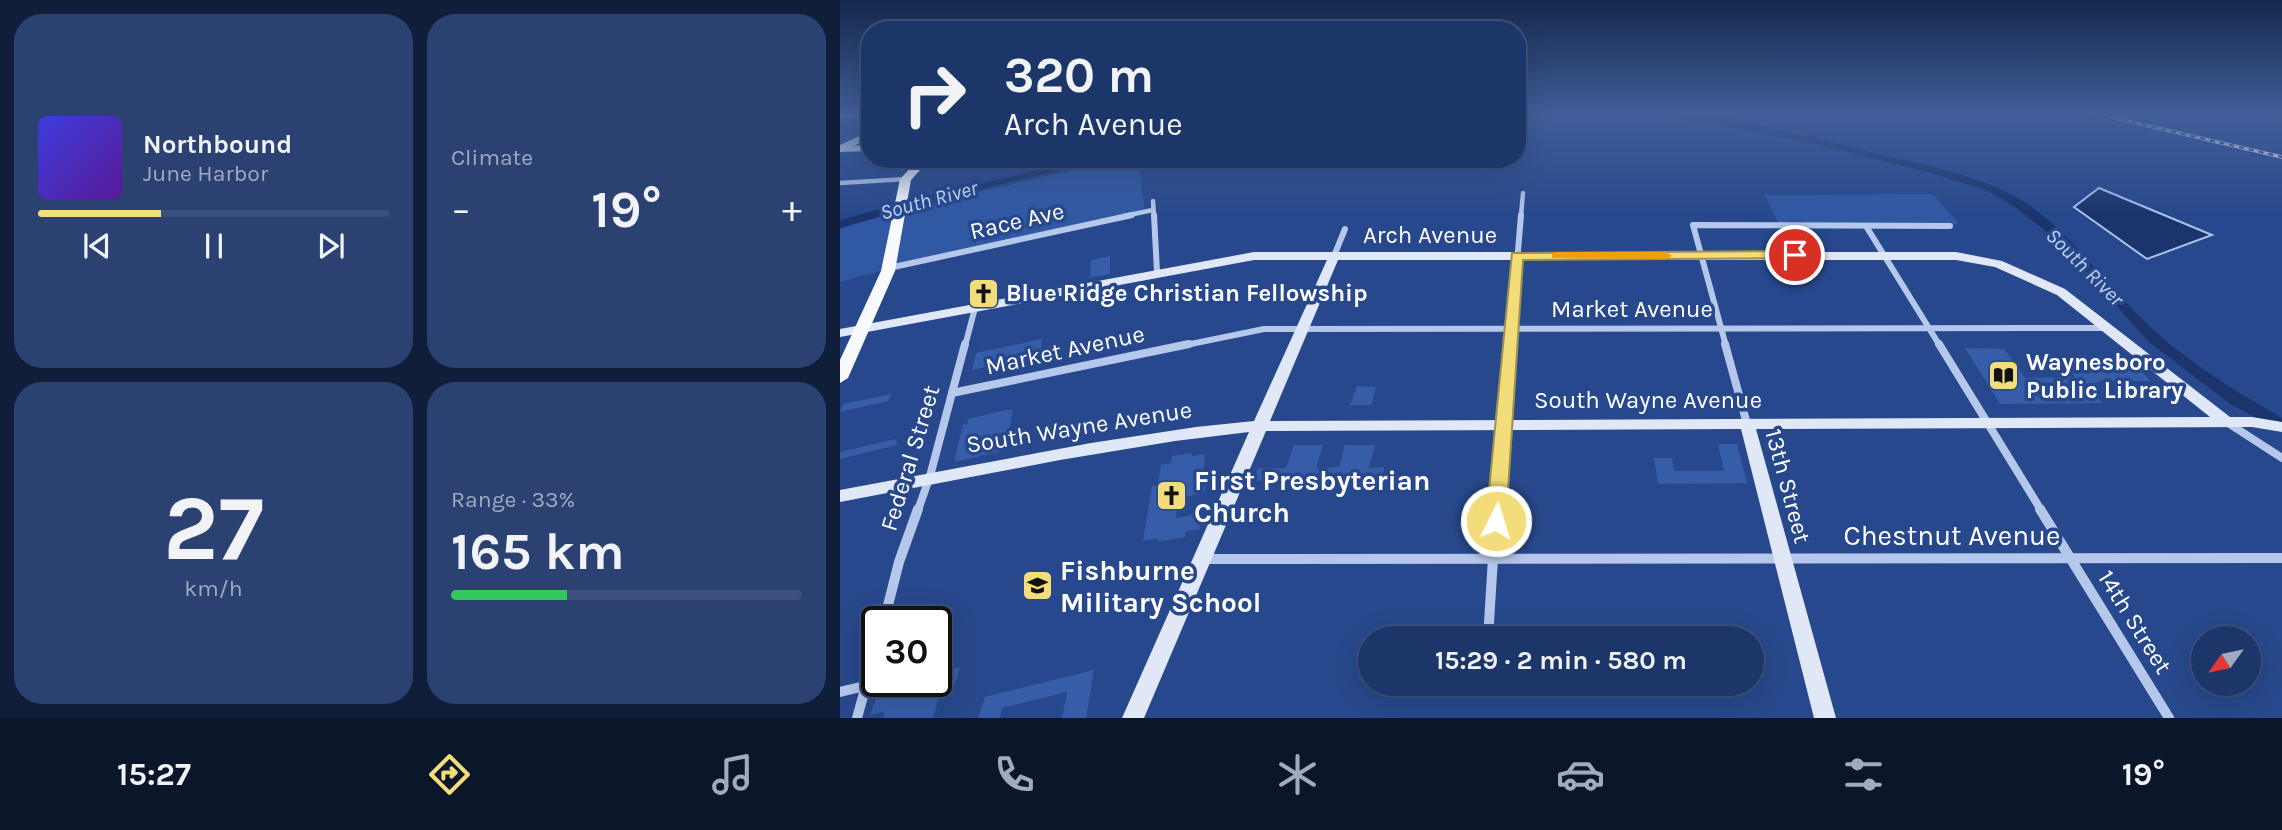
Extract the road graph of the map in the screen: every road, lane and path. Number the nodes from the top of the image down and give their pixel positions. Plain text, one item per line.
1 (861, 148) edge
2 (840, 149) edge
3 (916, 168) edge
4 (906, 179) junction
5 (840, 183) edge
6 (1523, 193) dead end
7 (1153, 201) dead end
8 (1153, 211) junction
9 (1866, 226) junction
10 (1950, 226) dead end
11 (1345, 229) dead end
12 (1334, 256) junction
13 (1517, 256) junction
14 (1701, 256) junction
15 (1885, 256) junction
16 (889, 268) junction
17 (1157, 272) junction
18 (975, 308) junction
19 (1302, 328) junction
20 (2109, 328) junction
21 (862, 329) junction
22 (1510, 329) junction
23 (1720, 329) junction
24 (1930, 329) junction
25 (840, 333) edge
26 (840, 378) edge
27 (952, 393) junction
28 (2228, 423) junction
29 (1746, 424) junction
30 (1989, 424) junction
31 (1503, 425) junction
32 (1260, 426) junction
33 (2282, 427) edge
34 (2282, 458) edge
35 (930, 476) junction
36 (840, 496) edge
37 (1782, 558) junction
38 (2071, 558) junction
39 (2282, 558) edge
40 (1202, 559) junction
41 (1492, 559) junction
42 (888, 606) edge
43 (1489, 626) edge
44 (861, 687) edge
45 (840, 692) edge
46 (863, 697) edge
47 (857, 718) edge
48 (1133, 718) edge
49 (1825, 718) edge
50 (2169, 718) edge

1 - 2 street
3 - 4 main road
4 - 5 street
4 - 16 main road
6 - 13 street
7 - 8 street
8 - 16 street, Race Ave
8 - 17 street
9 - 10 street
9 - 14 street, 13th Street
9 - 15 street, 14th Street
11 - 12 street
12 - 13 street, Arch Avenue
12 - 17 street, Arch Avenue
12 - 19 street
13 - 14 street, Arch Avenue
13 - 22 street
14 - 15 street, Arch Avenue
14 - 23 street, 13th Street
15 - 20 street, Arch Avenue
15 - 24 street, 14th Street
16 - 21 main road
17 - 18 street, Arch Avenue
18 - 21 street, Arch Avenue
18 - 27 street, Federal Street
19 - 22 street, Market Avenue
19 - 27 street, Market Avenue
19 - 32 street
20 - 24 street, Market Avenue
20 - 28 street, Arch Avenue
21 - 25 street, Arch Avenue
21 - 26 main road
22 - 23 street, Market Avenue
22 - 31 street
23 - 24 street, Market Avenue
23 - 29 street, 13th Street
24 - 30 street, 14th Street
27 - 35 street, Federal Street
28 - 30 street, South Wayne Avenue
28 - 33 street, South Wayne Avenue
28 - 34 street
29 - 30 street, South Wayne Avenue
29 - 31 street, South Wayne Avenue
29 - 37 street, 13th Street
30 - 38 street, 14th Street
31 - 32 street, South Wayne Avenue
31 - 41 street
32 - 35 street, South Wayne Avenue
32 - 40 street
35 - 36 street, South Wayne Avenue
35 - 42 street, Federal Street
37 - 38 street, Chestnut Avenue
37 - 41 street, Chestnut Avenue
37 - 49 street, 13th Street
38 - 39 street, Chestnut Avenue
38 - 50 street, 14th Street
40 - 41 street, Chestnut Avenue
40 - 48 street
41 - 43 street
44 - 45 street
46 - 47 street

